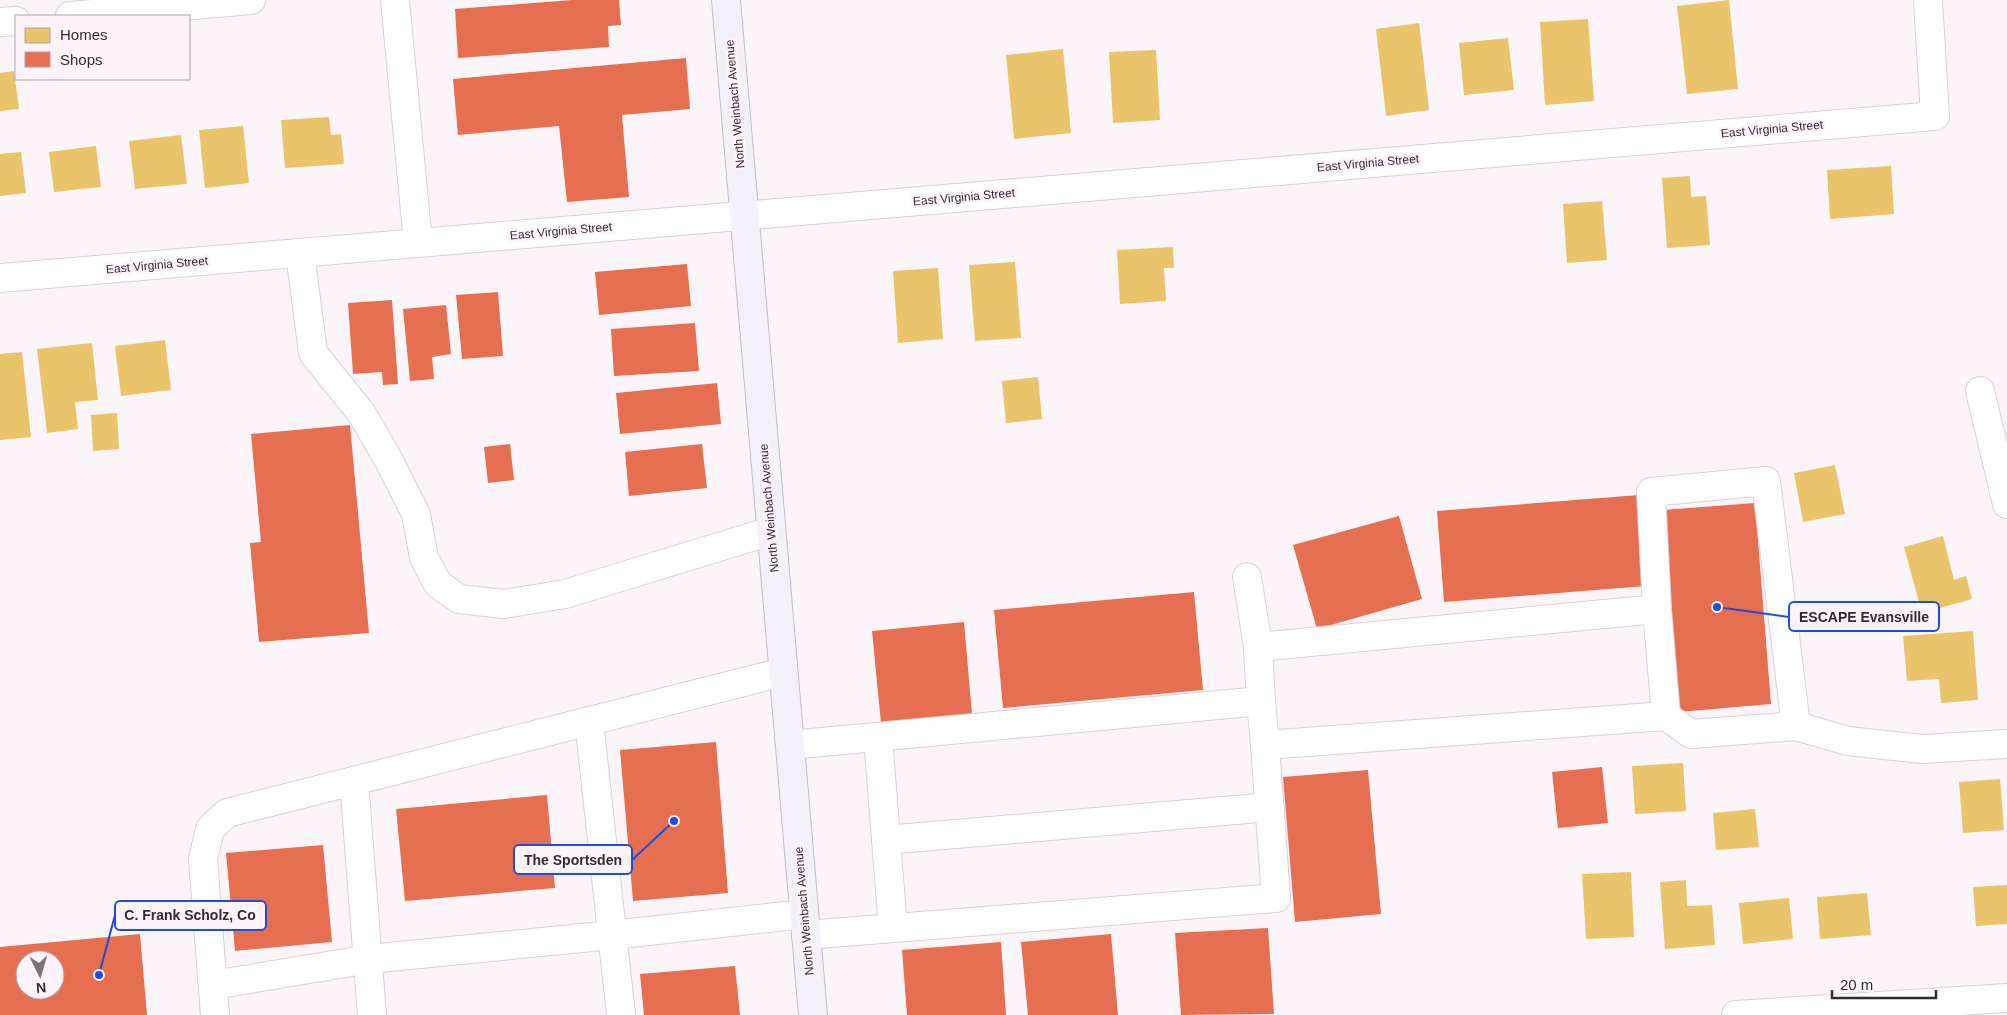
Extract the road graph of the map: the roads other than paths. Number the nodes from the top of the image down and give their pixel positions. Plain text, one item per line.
1 (251, 0) edge
2 (395, 0) edge
3 (726, 0) edge
4 (1928, 0) edge
5 (81, 15) edge
6 (15, 21) edge
7 (0, 22) edge
8 (744, 216) junction
9 (418, 243) junction
10 (300, 253) junction
11 (0, 278) edge
12 (1980, 391) dead end
13 (2007, 504) edge
14 (771, 531) junction
15 (1246, 577) dead end
16 (1657, 608) junction
17 (1258, 647) junction
18 (783, 672) junction
19 (1261, 701) junction
20 (1666, 716) junction
21 (589, 721) junction
22 (1796, 726) junction
23 (878, 738) junction
24 (1265, 744) junction
25 (2007, 744) edge
26 (790, 745) junction
27 (354, 780) junction
28 (1270, 807) junction
29 (886, 840) junction
30 (805, 924) junction
31 (893, 928) junction
32 (612, 935) junction
33 (369, 958) junction
34 (212, 985) junction
35 (2007, 998) edge
36 (215, 1015) edge
37 (372, 1015) edge
38 (622, 1015) edge
39 (813, 1015) edge
40 (1736, 1015) edge

1 - 5 street
2 - 9 street
3 - 8 main road, North Weinbach Avenue
4 - 8 street, East Virginia Street
6 - 7 street
8 - 9 street, East Virginia Street
8 - 14 main road, North Weinbach Avenue
9 - 10 street, East Virginia Street
10 - 11 street, East Virginia Street
10 - 14 street
12 - 13 street
14 - 18 main road, North Weinbach Avenue
15 - 17 street
16 - 17 street
16 - 20 street
16 - 22 street
17 - 19 street
18 - 21 street
18 - 26 main road, North Weinbach Avenue
19 - 23 street
19 - 24 street
20 - 22 street
20 - 24 street
21 - 27 street
21 - 32 street
22 - 25 street
23 - 26 street
23 - 29 street
24 - 28 street
26 - 30 main road, North Weinbach Avenue
27 - 33 street
27 - 34 street
28 - 29 street
28 - 31 street
29 - 31 street
30 - 31 street
30 - 32 street
30 - 39 main road, North Weinbach Avenue
32 - 33 street
32 - 38 street
33 - 34 street
33 - 37 street
34 - 36 street
35 - 40 street

